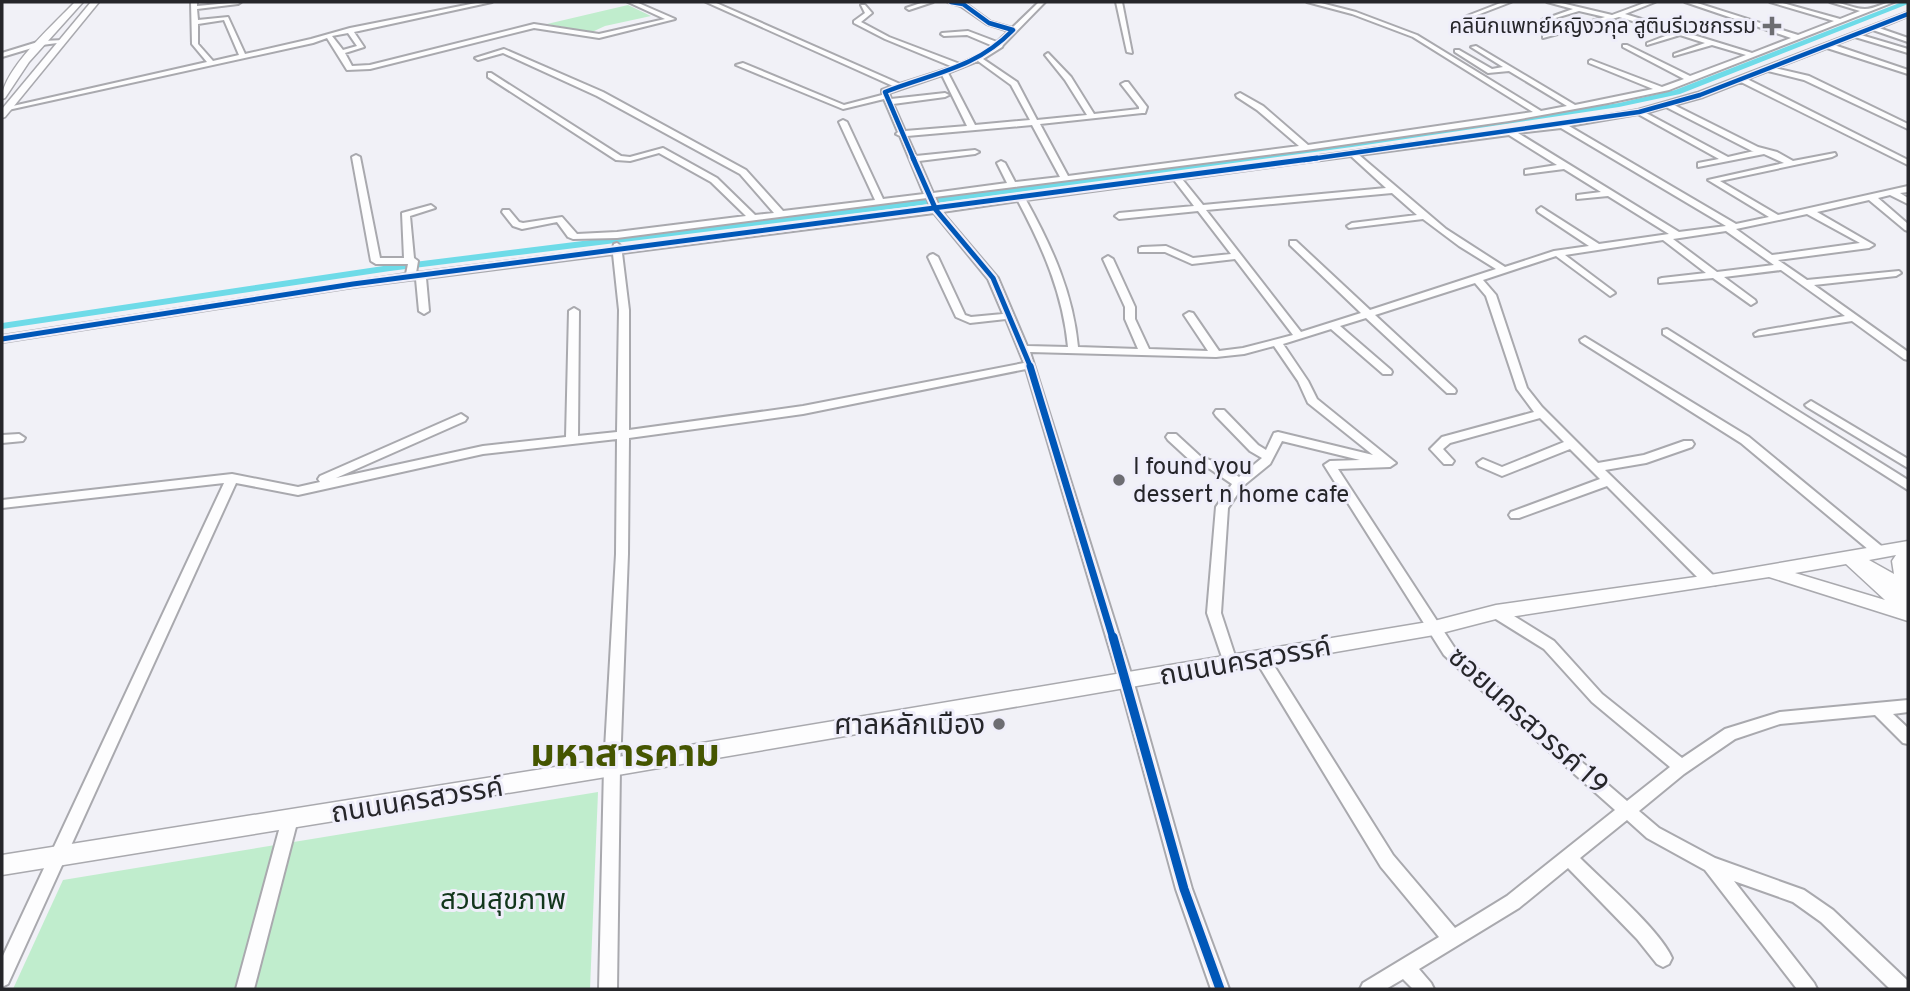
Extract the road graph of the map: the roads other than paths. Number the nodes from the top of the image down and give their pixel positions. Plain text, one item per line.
1 (79, 2) edge
2 (96, 2) edge
3 (238, 2) edge
4 (489, 2) edge
5 (631, 2) edge
6 (709, 2) edge
7 (930, 2) edge
8 (951, 2) edge
9 (1042, 2) edge
10 (1119, 2) edge
11 (1310, 2) edge
12 (1508, 2) edge
13 (1549, 2) edge
14 (1590, 2) edge
15 (1652, 2) edge
16 (1688, 2) edge
17 (1773, 2) edge
18 (1833, 2) edge
19 (1891, 2) edge
20 (194, 5) edge
21 (863, 6) dead end
22 (909, 8) dead end
23 (1576, 9) junction
24 (1867, 11) junction
25 (1908, 14) edge
26 (1469, 16) dead end
27 (1616, 16) junction
28 (1544, 20) dead end
29 (1895, 20) junction
30 (195, 22) junction
31 (1840, 22) junction
32 (1908, 24) edge
33 (1874, 28) junction
34 (350, 30) junction
35 (1013, 30) junction
36 (1679, 33) junction
37 (49, 34) junction
38 (944, 34) dead end
39 (328, 35) junction
40 (1855, 35) junction
41 (1545, 37) dead end
42 (1799, 38) junction
43 (1908, 40) edge
44 (63, 41) junction
45 (41, 43) junction
46 (1710, 43) junction
47 (1648, 44) dead end
48 (1000, 46) junction
49 (1829, 46) junction
50 (1474, 47) dead end
51 (1625, 47) dead end
52 (1457, 51) dead end
53 (1908, 51) edge
54 (341, 52) junction
55 (1130, 52) dead end
56 (2, 54) edge
57 (1048, 55) dead end
58 (1676, 55) dead end
59 (1753, 55) junction
60 (243, 56) junction
61 (478, 58) dead end
62 (979, 59) junction
63 (26, 60) junction
64 (1591, 62) dead end
65 (211, 63) junction
66 (740, 65) dead end
67 (960, 67) junction
68 (1508, 69) junction
69 (1768, 69) junction
70 (1908, 72) edge
71 (945, 74) junction
72 (491, 75) dead end
73 (1522, 77) junction
74 (1511, 78) dead end
75 (1690, 79) junction
76 (1741, 79) junction
77 (1500, 80) dead end
78 (1488, 81) junction
79 (1125, 85) dead end
80 (899, 86) junction
81 (1661, 89) junction
82 (1647, 93) junction
83 (945, 95) dead end
84 (1240, 95) dead end
85 (2, 96) edge
86 (887, 99) junction
87 (1670, 104) junction
88 (1574, 107) junction
89 (4, 111) edge
90 (1639, 112) junction
91 (1542, 114) junction
92 (1092, 117) junction
93 (948, 121) dead end
94 (843, 122) dead end
95 (1036, 122) junction
96 (1560, 123) junction
97 (972, 127) junction
98 (1908, 127) edge
99 (899, 130) junction
100 (1425, 131) junction
101 (1510, 132) junction
102 (1361, 141) junction
103 (1437, 141) junction
104 (687, 143) junction
105 (1306, 148) junction
106 (1371, 149) junction
107 (975, 152) dead end
108 (1766, 152) junction
109 (1353, 154) junction
110 (670, 155) junction
111 (1832, 155) dead end
112 (356, 157) dead end
113 (912, 159) junction
114 (1726, 159) junction
115 (1001, 163) dead end
116 (1790, 163) junction
117 (1908, 163) edge
118 (1093, 164) dead end
119 (1701, 165) dead end
120 (1565, 166) junction
121 (1528, 172) dead end
122 (1090, 174) junction
123 (1176, 177) junction
124 (1065, 178) junction
125 (1012, 185) junction
126 (1393, 190) junction
127 (1908, 190) edge
128 (1892, 193) junction
129 (928, 194) junction
130 (1610, 194) junction
131 (913, 196) junction
132 (1580, 197) dead end
133 (1871, 197) junction
134 (1021, 199) junction
135 (880, 201) junction
136 (1908, 201) edge
137 (431, 208) dead end
138 (1199, 208) junction
139 (1541, 210) dead end
140 (929, 211) junction
141 (1809, 211) junction
142 (506, 212) dead end
143 (780, 214) junction
144 (1119, 216) dead end
145 (1426, 216) junction
146 (752, 217) junction
147 (1777, 218) junction
148 (1352, 226) dead end
149 (1731, 228) junction
150 (1908, 228) edge
151 (1679, 236) junction
152 (1666, 238) junction
153 (617, 243) junction
154 (1293, 243) dead end
155 (1596, 246) junction
156 (1143, 250) dead end
157 (1557, 253) junction
158 (1236, 256) junction
159 (933, 257) dead end
160 (1770, 258) junction
161 (1108, 259) dead end
162 (411, 260) junction
163 (1783, 268) junction
164 (1502, 269) junction
165 (1896, 273) dead end
166 (414, 275) junction
167 (1717, 276) junction
168 (1478, 280) junction
169 (1662, 281) dead end
170 (1805, 283) junction
171 (1610, 293) dead end
172 (1751, 302) dead end
173 (574, 310) dead end
174 (424, 311) dead end
175 (1368, 314) junction
176 (1189, 315) dead end
177 (1010, 316) junction
178 (1854, 318) junction
179 (1333, 325) junction
180 (1667, 332) dead end
181 (1759, 334) dead end
182 (1299, 336) junction
183 (2, 339) edge
184 (1585, 340) dead end
185 (1277, 342) junction
186 (1023, 349) junction
187 (1073, 350) junction
188 (1145, 353) junction
189 (1216, 354) junction
190 (1908, 357) edge
191 (1030, 365) junction
192 (1387, 372) dead end
193 (1451, 391) dead end
194 (1811, 405) dead end
195 (1540, 412) junction
196 (1220, 413) dead end
197 (461, 418) dead end
198 (1468, 427) dead end
199 (621, 435) junction
200 (1172, 437) dead end
201 (19, 438) dead end
202 (2, 439) edge
203 (572, 440) junction
204 (1571, 444) junction
205 (1688, 444) dead end
206 (1268, 456) junction
207 (1448, 461) dead end
208 (1390, 463) junction
209 (1483, 463) dead end
210 (1908, 464) edge
211 (1597, 467) junction
212 (232, 478) junction
213 (1610, 480) junction
214 (1238, 483) junction
215 (1908, 486) edge
216 (298, 491) junction
217 (2, 504) edge
218 (1515, 515) dead end
219 (1908, 547) edge
220 (1880, 552) junction
221 (1908, 553) edge
222 (1853, 556) junction
223 (1770, 571) junction
224 (1710, 580) junction
225 (1908, 584) edge
226 (1908, 592) edge
227 (1908, 611) edge
228 (1496, 612) junction
229 (1434, 628) junction
230 (1261, 657) junction
231 (1230, 662) junction
232 (1126, 680) junction
233 (1908, 706) edge
234 (1877, 708) junction
235 (1908, 738) edge
236 (612, 767) junction
237 (1682, 767) junction
238 (1627, 810) junction
239 (290, 819) junction
240 (57, 857) junction
241 (1569, 857) junction
242 (1710, 864) junction
243 (2, 865) edge
244 (1452, 938) junction
245 (1663, 958) dead end
246 (1404, 967) junction
247 (2, 978) edge
248 (245, 989) edge
249 (608, 989) edge
250 (1220, 989) edge
251 (1369, 989) edge
252 (1424, 989) edge
253 (1808, 989) edge
254 (1903, 989) edge

1 - 37 main road
2 - 44 main road
3 - 20 street
4 - 34 street
5 - 54 street
6 - 80 street
7 - 22 street
8 - 35 street
9 - 35 street
10 - 55 street
11 - 78 street
12 - 26 street
13 - 23 street
14 - 23 street
15 - 27 street
16 - 42 street
17 - 31 street
18 - 24 street
19 - 24 street
20 - 30 street
21 - 67 street
23 - 27 street
23 - 28 street
24 - 31 street
25 - 29 street
27 - 36 street
27 - 41 street
29 - 32 street
29 - 33 street
30 - 60 street
30 - 65 street
31 - 42 street
33 - 40 street
33 - 43 street
34 - 39 street
34 - 54 street
35 - 48 street
36 - 46 street
36 - 47 street
37 - 45 main road
37 - 56 street
38 - 48 street
39 - 54 street
39 - 60 street
40 - 49 street
40 - 53 street
42 - 59 street
44 - 45 street
44 - 89 main road
45 - 56 street
45 - 63 main road
46 - 58 street
46 - 59 street
48 - 62 street
49 - 69 street
49 - 70 street
50 - 68 street
51 - 75 street
52 - 68 street
56 - 63 street
57 - 92 street
59 - 75 street
60 - 65 street
61 - 104 street
62 - 67 street
62 - 95 street
63 - 85 main road
64 - 81 street
65 - 89 street
66 - 86 street
67 - 71 street
68 - 73 street
69 - 76 street
69 - 98 street
71 - 80 street
71 - 97 street
72 - 110 street
73 - 74 street
73 - 88 street
75 - 81 street
76 - 87 street
76 - 117 street
77 - 78 street
78 - 91 street
79 - 92 street
80 - 86 street
81 - 82 street
82 - 87 street
82 - 88 street
83 - 86 street
84 - 105 street
86 - 99 street
87 - 90 street
87 - 108 street
88 - 91 street
90 - 96 street
90 - 114 street
91 - 96 street
91 - 100 street
92 - 95 street
93 - 99 street
94 - 135 street
95 - 97 street
95 - 124 street
96 - 101 street
96 - 149 street
97 - 99 street
99 - 113 street
100 - 102 street
100 - 103 street
101 - 103 street
101 - 120 street
102 - 105 street
102 - 106 street
103 - 106 street
104 - 110 street
104 - 143 street
105 - 122 street
106 - 109 street
107 - 113 street
108 - 114 street
108 - 116 street
109 - 123 street
109 - 126 street
110 - 146 street
111 - 116 street
112 - 162 street
113 - 129 street
114 - 119 street
115 - 125 street
116 - 147 street
118 - 122 street
120 - 121 street
120 - 130 street
122 - 124 street
123 - 134 street
123 - 138 street
124 - 125 street
125 - 129 street
126 - 138 street
126 - 145 street
127 - 128 street
128 - 133 street
128 - 136 street
129 - 131 street
129 - 140 street
130 - 132 street
130 - 151 street
131 - 135 street
131 - 140 street
133 - 141 street
133 - 150 street
134 - 140 street
134 - 187 street
135 - 143 street
137 - 162 street
138 - 144 street
138 - 158 street
139 - 155 street
140 - 153 street
140 - 177 street
141 - 147 street
141 - 160 street
142 - 153 street
143 - 146 street
145 - 148 street
145 - 164 street
146 - 153 street
147 - 149 street
149 - 151 street
149 - 160 street
151 - 152 street
152 - 155 street
152 - 167 street
153 - 166 street
153 - 199 street
154 - 175 street
155 - 157 street
156 - 158 street
157 - 164 street
157 - 171 street
158 - 182 street
159 - 177 street
160 - 163 street
161 - 188 street
162 - 166 street
163 - 167 street
163 - 170 street
164 - 168 street
165 - 170 street
166 - 174 street
166 - 183 street
167 - 169 street
167 - 172 street
168 - 175 street
168 - 195 street
170 - 178 street
173 - 203 street
175 - 179 street
175 - 193 street
176 - 189 street
177 - 186 street
178 - 181 street
178 - 190 street
179 - 182 street
179 - 192 street
180 - 215 street
182 - 185 street
184 - 220 street
185 - 189 street
185 - 208 street
186 - 187 street
186 - 191 street
187 - 188 street
188 - 189 street
191 - 199 street
191 - 232 street
194 - 210 street
195 - 198 street
195 - 204 street
195 - 207 street
196 - 206 street
197 - 216 street
199 - 203 street
199 - 236 street
200 - 214 street
201 - 202 street
203 - 216 street
204 - 209 street
204 - 211 street
205 - 211 street
206 - 208 street
206 - 214 street
208 - 229 street, ซอยนครสวรรค์ 19
211 - 213 street
212 - 216 street
212 - 217 street
212 - 240 street
213 - 218 street
213 - 224 street
214 - 231 street
219 - 220 main road, ถนนนครสวรรค์
220 - 222 main road, ถนนนครสวรรค์
221 - 225 main road
222 - 223 main road, ถนนนครสวรรค์
222 - 226 main road
222 - 227 main road
223 - 224 main road, ถนนนครสวรรค์
223 - 227 main road
224 - 228 main road, ถนนนครสวรรค์
228 - 229 main road, ถนนนครสวรรค์
228 - 237 street
229 - 230 main road, ถนนนครสวรรค์
229 - 238 street, ซอยนครสวรรค์ 19
230 - 231 main road, ถนนนครสวรรค์
230 - 244 street
231 - 232 main road, ถนนนครสวรรค์
232 - 236 main road, ถนนนครสวรรค์
232 - 250 street
233 - 234 street
234 - 235 street
234 - 237 street
236 - 239 main road, ถนนนครสวรรค์
236 - 249 street
237 - 238 street
238 - 241 street
238 - 242 street, ซอยนครสวรรค์ 19
239 - 240 main road, ถนนนครสวรรค์
239 - 248 street
240 - 243 main road, ถนนนครสวรรค์
240 - 247 street
241 - 244 street
241 - 245 street
242 - 253 street
242 - 254 street
244 - 246 street
246 - 251 street
246 - 252 street

